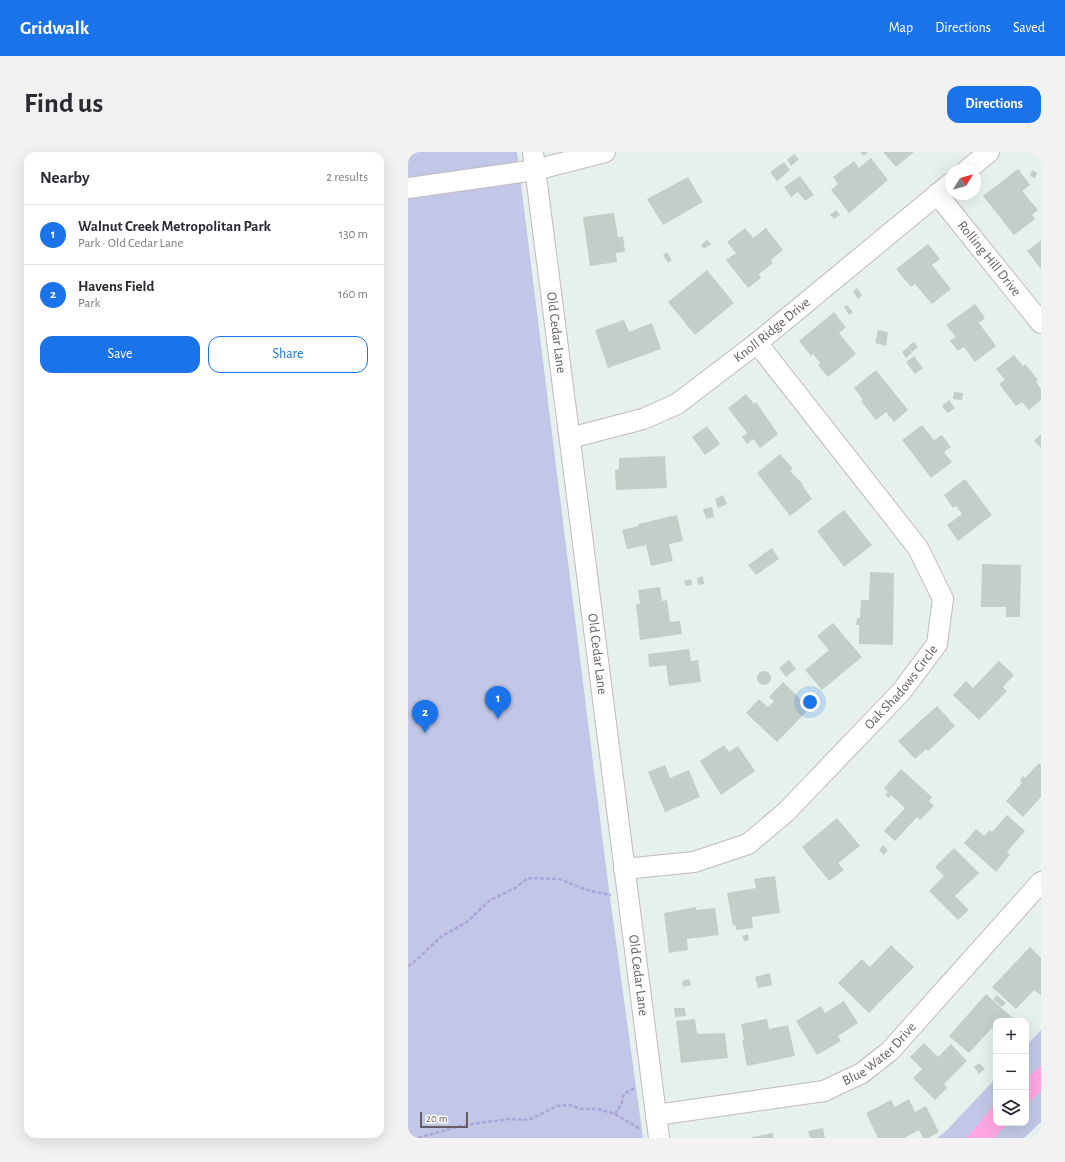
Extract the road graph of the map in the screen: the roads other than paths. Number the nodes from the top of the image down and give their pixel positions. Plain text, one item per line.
1 (605, 152) edge
2 (989, 152) edge
3 (534, 161) edge
4 (974, 164) edge
5 (408, 188) edge
6 (944, 189) edge
7 (1041, 323) edge
8 (757, 343) junction
9 (570, 438) junction
10 (624, 869) junction
11 (1041, 882) edge
12 (656, 1114) junction
13 (651, 1135) edge

1 - 3 street
2 - 4 street
3 - 5 street
3 - 9 street, Old Cedar Lane
6 - 7 street, Rolling Hill Drive
6 - 8 street, Knoll Ridge Drive
8 - 9 street, Knoll Ridge Drive
8 - 10 street, Oak Shadows Circle
9 - 10 street, Old Cedar Lane
10 - 12 street, Old Cedar Lane
11 - 12 street, Blue Water Drive
12 - 13 street, Old Cedar Lane

